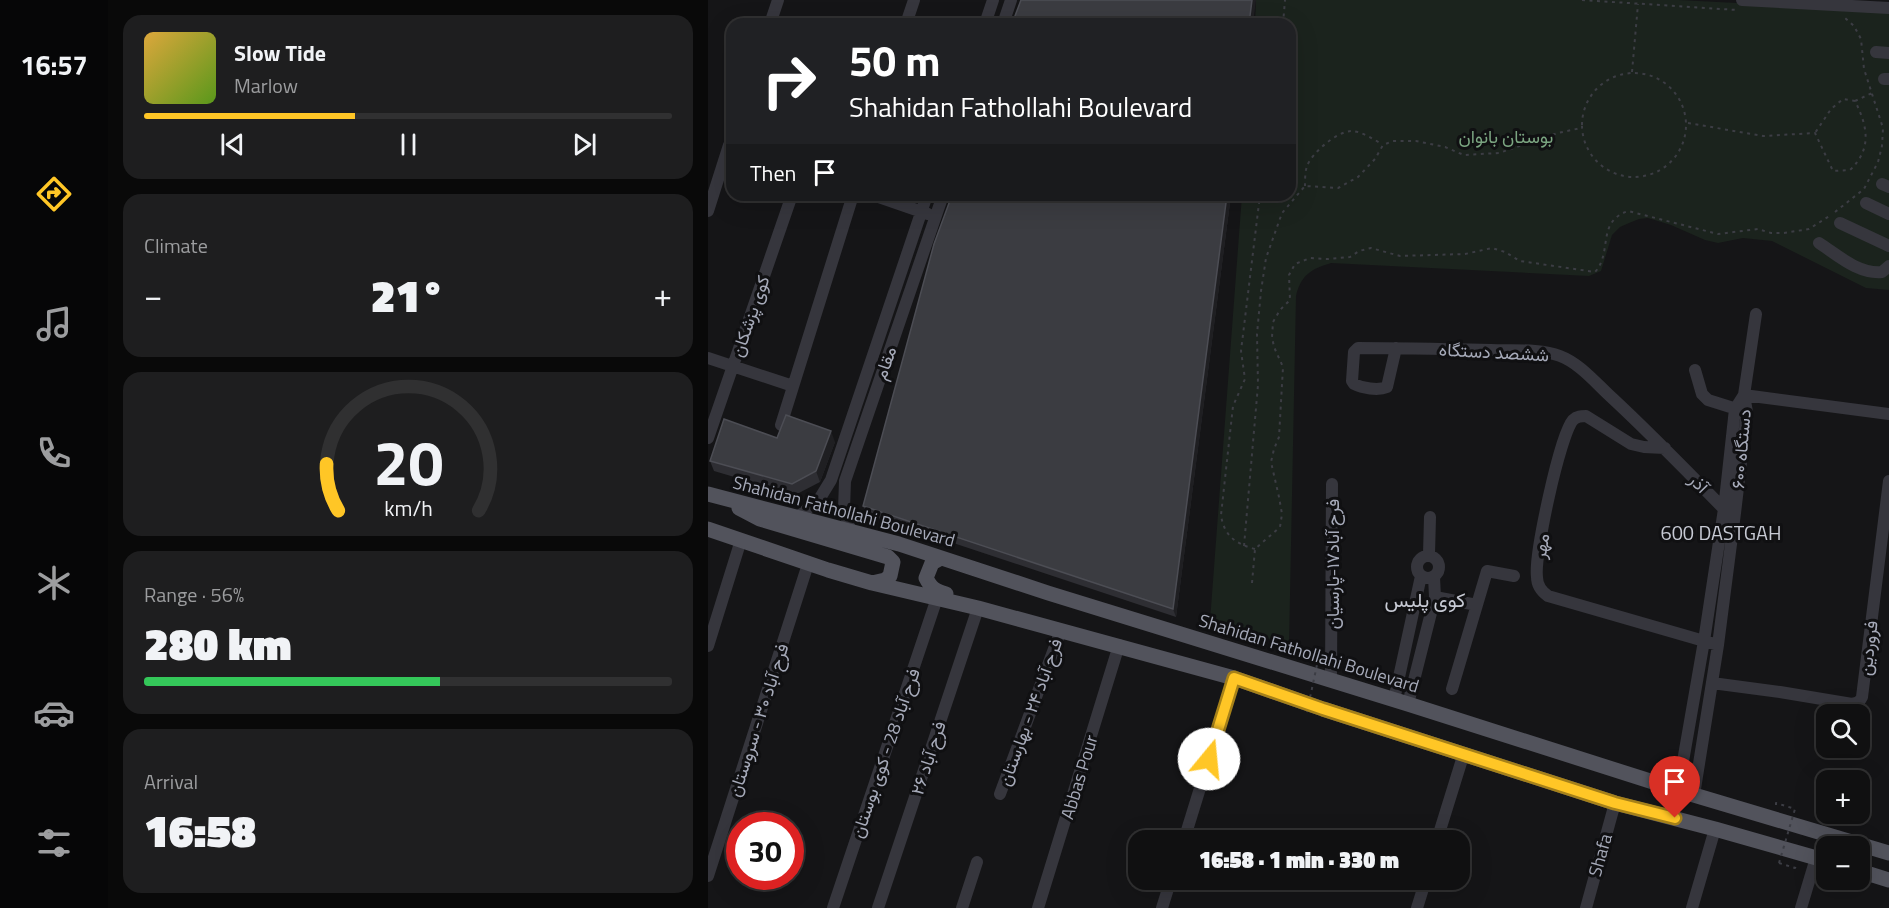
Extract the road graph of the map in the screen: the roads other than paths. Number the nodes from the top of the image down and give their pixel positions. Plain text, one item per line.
1 (778, 0) edge
2 (914, 0) edge
3 (993, 0) edge
4 (1011, 0) edge
5 (1743, 5) edge
6 (1889, 8) edge
7 (772, 18) edge
8 (908, 18) edge
9 (987, 18) edge
10 (1005, 18) edge
11 (1876, 52) dead end
12 (1889, 53) edge
13 (726, 157) edge
14 (790, 201) edge
15 (851, 201) edge
16 (891, 201) edge
17 (925, 201) edge
18 (941, 201) edge
19 (1866, 203) dead end
20 (708, 211) edge
21 (921, 211) junction
22 (1889, 214) edge
23 (935, 216) junction
24 (1840, 223) dead end
25 (1820, 243) dead end
26 (1889, 246) edge
27 (1889, 266) edge
28 (1756, 314) dead end
29 (1396, 348) dead end
30 (708, 357) edge
31 (732, 366) junction
32 (1695, 370) dead end
33 (793, 386) junction
34 (1744, 394) junction
35 (1741, 411) junction
36 (1889, 414) edge
37 (781, 425) edge
38 (708, 438) edge
39 (1665, 448) junction
40 (1889, 481) edge
41 (1332, 484) dead end
42 (712, 495) edge
43 (1730, 511) junction
44 (798, 517) junction
45 (1430, 517) dead end
46 (708, 529) edge
47 (851, 532) junction
48 (741, 540) junction
49 (1430, 554) junction
50 (941, 558) junction
51 (808, 564) junction
52 (1428, 576) junction
53 (1514, 576) dead end
54 (872, 583) junction
55 (1435, 597) junction
56 (937, 598) junction
57 (1477, 606) junction
58 (978, 608) junction
59 (1019, 619) junction
60 (1061, 630) junction
61 (1704, 641) junction
62 (1119, 645) junction
63 (1718, 645) junction
64 (708, 646) edge
65 (1234, 678) junction
66 (1331, 681) junction
67 (1712, 684) junction
68 (1452, 689) dead end
69 (1401, 702) junction
70 (1464, 753) junction
71 (1678, 790) junction
72 (1000, 794) dead end
73 (1694, 795) junction
74 (1615, 803) junction
75 (1715, 829) junction
76 (1187, 830) edge
77 (1440, 830) edge
78 (1889, 853) edge
79 (1816, 857) edge
80 (977, 862) dead end
81 (1816, 873) edge
82 (1870, 874) edge
83 (708, 876) edge
84 (1889, 880) edge
85 (1168, 890) edge
86 (1423, 890) edge
87 (833, 908) edge
88 (878, 908) edge
89 (962, 908) edge
90 (1038, 908) edge
91 (1162, 908) edge
92 (1417, 908) edge
93 (1586, 908) edge
94 (1692, 908) edge
95 (1801, 908) edge

1 - 7 street
2 - 8 street
3 - 9 street
4 - 10 street
5 - 6 street
11 - 12 street
13 - 20 street
14 - 31 street, کوی پزشکان
15 - 33 street
16 - 21 street
17 - 21 street, مقام
18 - 23 street, مقام
19 - 22 street
21 - 23 street
21 - 44 street, مقام
23 - 47 street, مقام
24 - 26 street
25 - 27 street
28 - 34 street, ۶۰۰ دستگاه
29 - 39 street, ششصد دستگاه
30 - 31 street
31 - 33 street
31 - 38 street, کوی پزشکان
32 - 35 street
33 - 37 street
34 - 35 street, ۶۰۰ دستگاه
34 - 36 street
35 - 43 street, ۶۰۰ دستگاه
39 - 43 street, آذر
39 - 61 street, مهر
40 - 67 street, فروردین
41 - 66 street, فرح آباد۱۷-پارسیان
42 - 44 main road, Shahidan Fathollahi Boulevard
42 - 54 main road
43 - 61 street, ۶۰۰ دستگاه
43 - 63 street, ۶۰۰ دستگاه
44 - 47 main road, Shahidan Fathollahi Boulevard
45 - 49 street
46 - 48 main road
47 - 50 main road, Shahidan Fathollahi Boulevard
48 - 51 main road
48 - 64 street
49 - 52 street
49 - 52 street
50 - 59 main road
50 - 66 main road, Shahidan Fathollahi Boulevard
51 - 54 main road
51 - 83 street, فرح آباد ۳۰ - سروستان
52 - 55 street
52 - 69 street
53 - 57 street
54 - 56 main road
55 - 57 street
55 - 69 street
56 - 58 main road
56 - 87 street, فرح آباد 28 - کوی بوستان
57 - 68 street
58 - 59 main road
58 - 88 street, فرح آباد ۲۶
59 - 60 main road
60 - 62 main road
60 - 72 street, فرح آباد ۲۴ - بهارستان
61 - 63 street, مهر
61 - 71 street, ۶۰۰ دستگاه
62 - 65 main road
62 - 90 street, Abbas Pour
63 - 67 street, ۶۰۰ دستگاه
65 - 70 main road
65 - 76 street
66 - 69 main road, Shahidan Fathollahi Boulevard
67 - 73 street, ۶۰۰ دستگاه
69 - 71 main road, Shahidan Fathollahi Boulevard
70 - 74 main road
70 - 77 street
71 - 73 main road, Shahidan Fathollahi Boulevard
73 - 78 main road, Shahidan Fathollahi Boulevard
74 - 75 main road
74 - 93 street, Shafa
75 - 79 main road
75 - 94 street
80 - 89 street
81 - 95 street
82 - 84 main road
85 - 91 street
86 - 92 street

